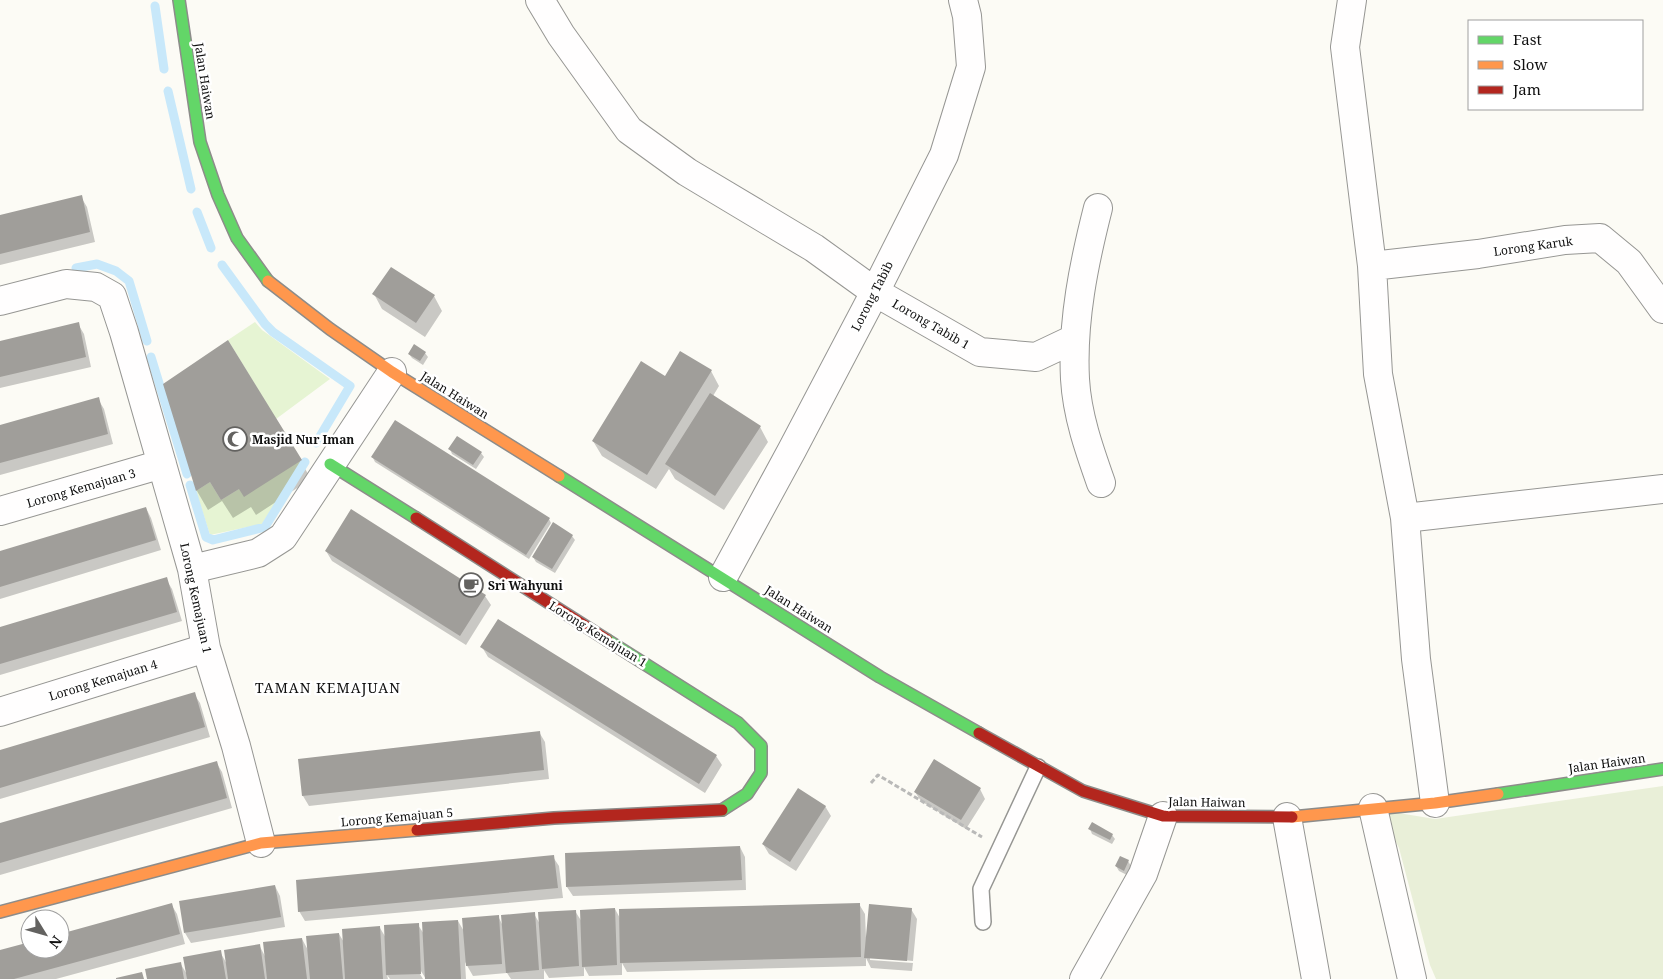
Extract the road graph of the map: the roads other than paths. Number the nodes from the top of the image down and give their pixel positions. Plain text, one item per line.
1 (179, 0) edge
2 (540, 0) edge
3 (963, 0) edge
4 (1352, 0) edge
5 (1098, 208) dead end
6 (1372, 266) junction
7 (875, 292) junction
8 (0, 301) edge
9 (1663, 309) edge
10 (1074, 339) junction
11 (392, 372) junction
12 (162, 464) junction
13 (330, 464) junction
14 (1101, 483) dead end
15 (1663, 489) edge
16 (0, 511) edge
17 (1405, 518) junction
18 (192, 569) junction
19 (723, 577) junction
20 (206, 648) junction
21 (0, 712) edge
22 (761, 746) joint
23 (1038, 767) junction
24 (1663, 769) edge
25 (1435, 803) junction
26 (1373, 808) junction
27 (1163, 816) junction
28 (1287, 817) junction
29 (262, 843) junction
30 (0, 912) edge
31 (983, 922) dead end
32 (1084, 979) edge
33 (1316, 979) edge
34 (1412, 979) edge

1 - 11 street, Jalan Haiwan
2 - 7 street, Lorong Tabib 1
3 - 7 street, Lorong Tabib
4 - 6 street
5 - 10 street
6 - 9 street, Lorong Karuk
6 - 17 street
7 - 10 street, Lorong Tabib 1
7 - 19 street, Lorong Tabib
8 - 12 street, Lorong Kemajuan 1
10 - 14 street
11 - 13 street
11 - 19 street, Jalan Haiwan
12 - 16 street, Lorong Kemajuan 3
12 - 18 street, Lorong Kemajuan 1
13 - 18 street
13 - 22 street, Lorong Kemajuan 1
15 - 17 street
17 - 25 street
18 - 20 street, Lorong Kemajuan 1
19 - 23 street, Jalan Haiwan
20 - 21 street, Lorong Kemajuan 4
20 - 29 street, Lorong Kemajuan 1
22 - 29 street, Lorong Kemajuan 5
23 - 27 street, Jalan Haiwan
23 - 31 lane
24 - 25 street, Jalan Haiwan
25 - 26 street, Jalan Haiwan
26 - 28 street, Jalan Haiwan
26 - 34 street
27 - 28 street, Jalan Haiwan
27 - 32 street
28 - 33 street
29 - 30 street, Lorong Kemajuan 5

